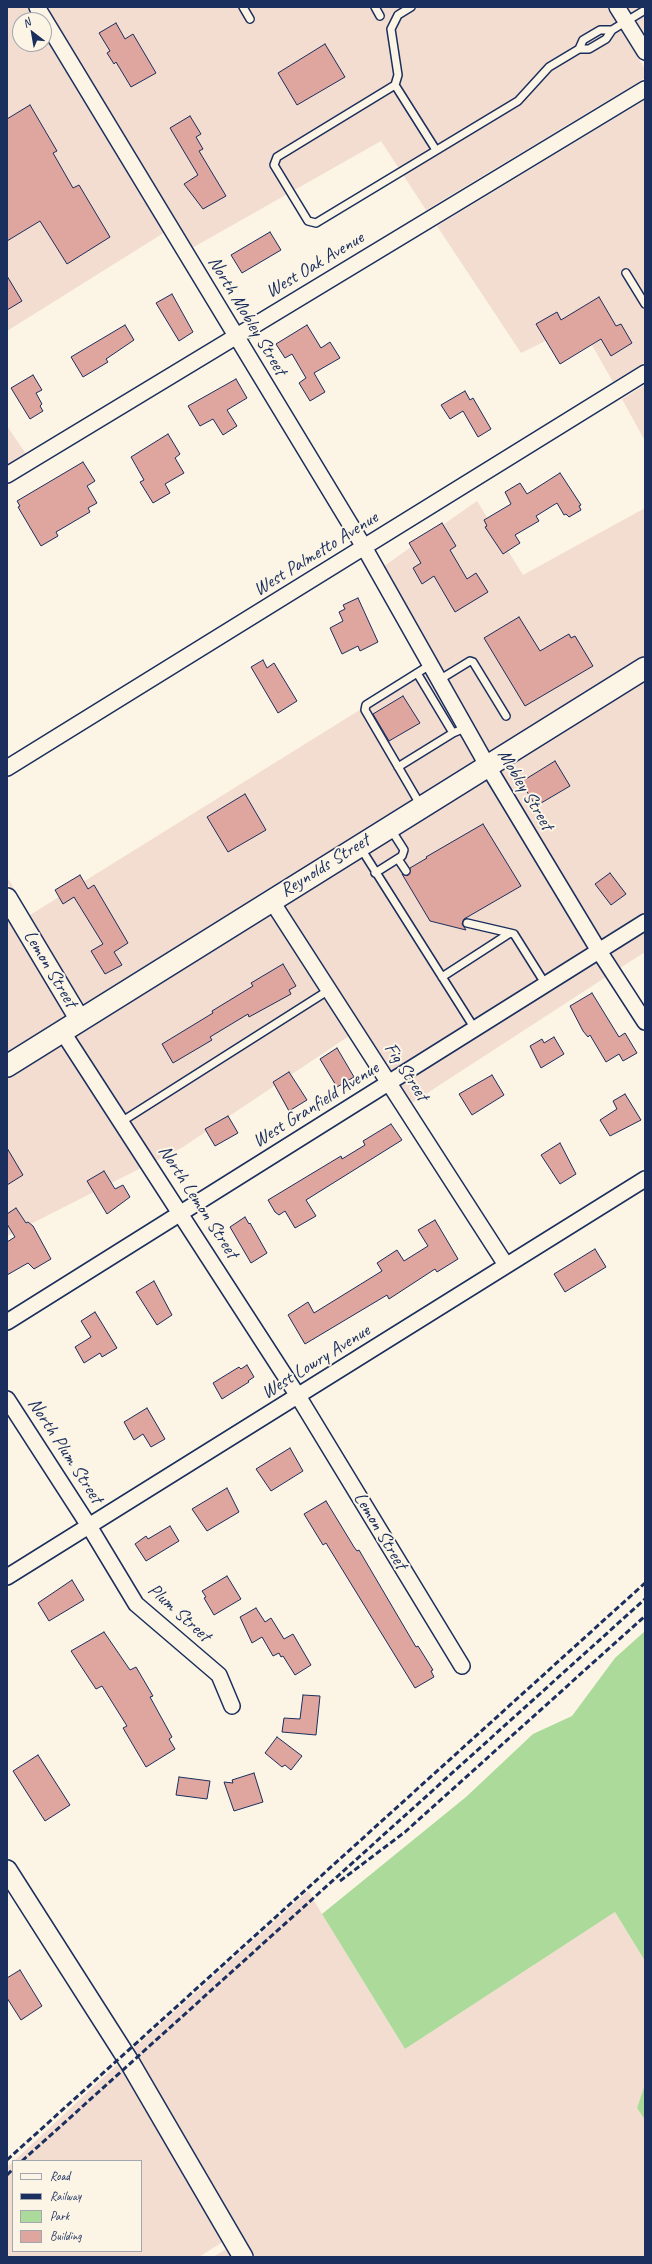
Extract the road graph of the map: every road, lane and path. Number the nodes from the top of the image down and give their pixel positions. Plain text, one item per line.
1 (37, 7) edge
2 (242, 7) edge
3 (375, 7) edge
4 (411, 7) edge
5 (617, 7) edge
6 (645, 10) edge
7 (380, 16) dead end
8 (250, 19) dead end
9 (626, 22) junction
10 (612, 30) junction
11 (579, 49) junction
12 (645, 52) edge
13 (395, 85) junction
14 (645, 89) edge
15 (436, 150) junction
16 (626, 273) dead end
17 (645, 304) edge
18 (235, 337) junction
19 (645, 374) edge
20 (7, 475) edge
21 (364, 548) junction
22 (421, 648) joint
23 (645, 668) edge
24 (424, 669) junction
25 (439, 680) junction
26 (506, 716) dead end
27 (459, 730) junction
28 (487, 765) junction
29 (398, 767) junction
30 (7, 768) edge
31 (421, 807) junction
32 (389, 826) junction
33 (358, 846) junction
34 (398, 859) junction
35 (406, 871) dead end
36 (375, 873) junction
37 (7, 898) edge
38 (271, 900) junction
39 (645, 922) edge
40 (467, 923) dead end
41 (510, 933) junction
42 (598, 951) junction
43 (442, 977) junction
44 (546, 985) junction
45 (329, 990) junction
46 (80, 1020) junction
47 (645, 1022) edge
48 (475, 1029) junction
49 (62, 1031) junction
50 (7, 1066) edge
51 (389, 1083) junction
52 (121, 1122) junction
53 (645, 1179) edge
54 (181, 1213) junction
55 (506, 1266) junction
56 (7, 1322) edge
57 (298, 1396) junction
58 (7, 1399) edge
59 (89, 1526) junction
60 (7, 1577) edge
61 (462, 1666) dead end
62 (232, 1706) dead end
63 (7, 1870) edge
64 (243, 2257) edge

1 - 18 street, North Mobley Street
2 - 8 lane
3 - 7 lane
4 - 13 lane
5 - 9 street
6 - 9 lane
9 - 10 lane
9 - 12 street
10 - 11 lane
10 - 11 lane
11 - 15 lane
13 - 15 lane
13 - 15 lane
14 - 18 street, West Oak Avenue
16 - 17 lane
18 - 20 street, West Oak Avenue
18 - 21 street, North Mobley Street
19 - 21 street, West Palmetto Avenue
21 - 22 street, North Mobley Street
21 - 30 street, West Palmetto Avenue
22 - 24 street, Mobley Street
23 - 28 main road, Reynolds Street
24 - 25 street, Mobley Street
24 - 27 lane
24 - 29 lane
25 - 26 lane
25 - 27 street, Mobley Street
27 - 28 street, Mobley Street
27 - 29 lane
28 - 31 main road, Reynolds Street
28 - 42 street, Mobley Street
29 - 31 lane
31 - 32 main road, Reynolds Street
32 - 33 main road, Reynolds Street
32 - 34 lane
33 - 36 lane
33 - 38 main road, Reynolds Street
34 - 35 lane
34 - 36 lane
36 - 43 lane
37 - 46 street, Lemon Street
38 - 45 street, Fig Street
38 - 46 main road, Reynolds Street
39 - 42 street, West Granfield Avenue
40 - 41 lane
41 - 43 lane
41 - 44 lane
42 - 44 street, West Granfield Avenue
42 - 47 street
43 - 48 lane
44 - 48 street, West Granfield Avenue
45 - 51 street, Fig Street
45 - 52 lane
46 - 49 main road, Reynolds Street
48 - 51 street, West Granfield Avenue
49 - 50 main road, Reynolds Street
49 - 52 street, North Lemon Street
51 - 54 street, West Granfield Avenue
51 - 55 street, Fig Street
52 - 54 street, North Lemon Street
53 - 55 street, West Lowry Avenue
54 - 56 street, West Granfield Avenue
54 - 57 street, North Lemon Street
55 - 57 street, West Lowry Avenue
57 - 59 street, West Lowry Avenue
57 - 61 street, Lemon Street
58 - 59 street, North Plum Street
59 - 60 street, West Lowry Avenue
59 - 62 street, Plum Street
63 - 64 street

